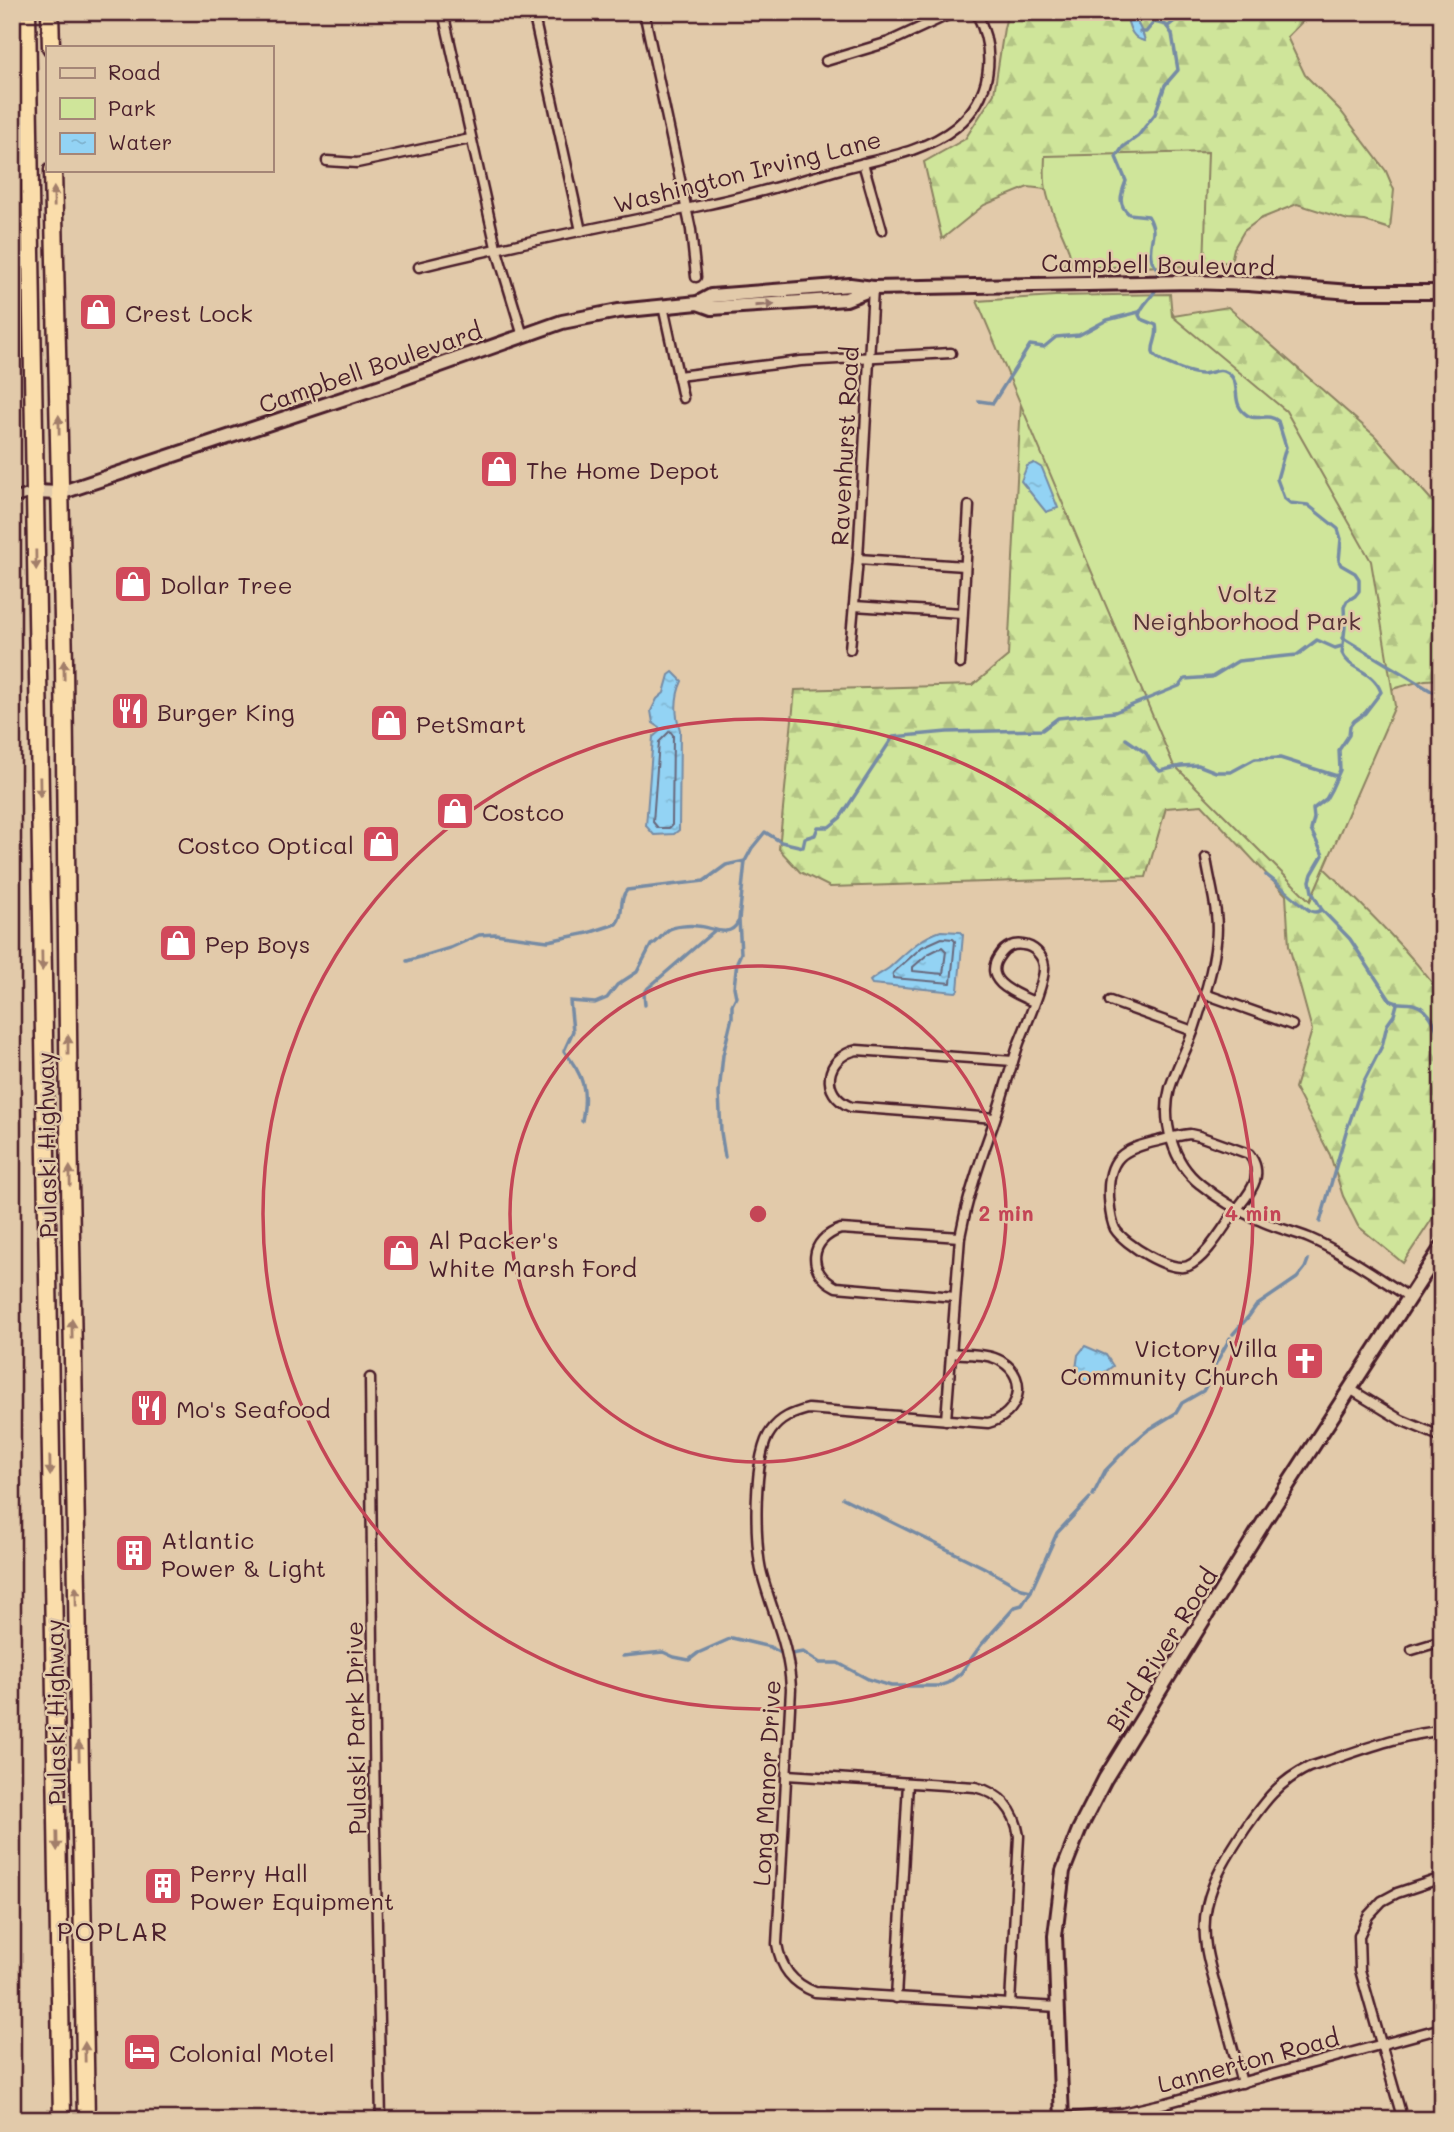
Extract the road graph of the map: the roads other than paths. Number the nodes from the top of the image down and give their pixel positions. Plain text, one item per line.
1 (27, 12) edge
2 (50, 12) edge
3 (443, 12) edge
4 (533, 12) edge
5 (643, 12) edge
6 (954, 12) edge
7 (976, 12) edge
8 (51, 46) edge
9 (825, 61) dead end
10 (470, 139) junction
11 (327, 161) dead end
12 (863, 163) junction
13 (53, 172) edge
14 (687, 208) junction
15 (882, 230) dead end
16 (581, 231) junction
17 (496, 247) junction
18 (419, 267) dead end
19 (696, 277) dead end
20 (873, 288) junction
21 (1442, 292) edge
22 (663, 306) junction
23 (523, 336) junction
24 (950, 353) dead end
25 (868, 356) junction
26 (678, 376) junction
27 (683, 398) dead end
28 (35, 492) junction
29 (60, 493) junction
30 (12, 499) edge
31 (969, 506) dead end
32 (858, 559) junction
33 (965, 566) junction
34 (854, 606) junction
35 (962, 613) junction
36 (850, 649) dead end
37 (960, 664) dead end
38 (1206, 858) dead end
39 (1205, 994) junction
40 (1110, 1001) dead end
41 (1034, 1002) junction
42 (1292, 1025) dead end
43 (1193, 1031) junction
44 (1013, 1061) junction
45 (995, 1118) junction
46 (1171, 1138) junction
47 (1238, 1208) junction
48 (960, 1237) junction
49 (1442, 1247) edge
50 (956, 1297) junction
51 (1409, 1297) junction
52 (951, 1353) junction
53 (370, 1378) dead end
54 (1350, 1389) junction
55 (946, 1420) junction
56 (1442, 1437) edge
57 (1442, 1641) edge
58 (1412, 1650) dead end
59 (1442, 1731) edge
60 (787, 1776) junction
61 (908, 1783) junction
62 (1442, 1878) edge
63 (896, 1998) junction
64 (1010, 2004) junction
65 (1058, 2007) junction
66 (1442, 2028) edge
67 (1381, 2044) junction
68 (1242, 2083) junction
69 (1400, 2110) dead end
70 (1062, 2119) edge
71 (62, 2120) edge
72 (86, 2120) edge
73 (381, 2120) edge

1 - 28 highway, Pulaski Highway
2 - 8 highway
3 - 10 street
4 - 16 street
5 - 14 street
6 - 9 street
7 - 12 street, Washington Irving Lane
10 - 11 street
10 - 17 street
12 - 14 street, Washington Irving Lane
12 - 15 street
29 -> 13 highway, Pulaski Highway
14 - 16 street, Washington Irving Lane
14 - 19 street
16 - 17 street, Washington Irving Lane
17 - 18 street, Washington Irving Lane
17 - 23 street
20 - 21 street, Campbell Boulevard
20 - 22 street, Campbell Boulevard
20 - 25 street, Ravenhurst Road
22 - 23 street, Campbell Boulevard
22 - 26 street
23 - 29 street, Campbell Boulevard
24 - 25 street
25 - 26 street
25 - 32 street, Ravenhurst Road
26 - 27 street
28 - 29 street
28 - 30 street
28 -> 71 highway, Pulaski Highway
72 -> 29 highway, Pulaski Highway
31 - 33 street
32 - 33 street
32 - 34 street, Ravenhurst Road
33 - 35 street
34 - 35 street
34 - 36 street, Ravenhurst Road
35 - 37 street
38 - 39 street
39 - 42 street
39 - 43 street
40 - 43 street
41 - 41 street
41 - 44 street
43 - 46 street
44 - 45 street
44 - 45 street
45 - 48 street
46 - 47 street
46 - 47 street
46 - 47 street
47 - 51 street
48 - 50 street
48 - 50 street
49 - 51 street, Bird River Road
50 - 52 street
51 - 54 street, Bird River Road
52 - 55 street
52 - 55 street, Long Manor Drive
53 - 73 street, Pulaski Park Drive
54 - 56 street
54 - 65 street, Bird River Road
55 - 60 street, Long Manor Drive
57 - 58 street
59 - 68 street
60 - 61 street
60 - 63 street, Long Manor Drive
61 - 63 street
61 - 64 street
62 - 67 street
63 - 64 street, Long Manor Drive
64 - 65 street, Long Manor Drive
65 - 70 street, Bird River Road
66 - 67 street, Lannerton Road
67 - 68 street, Lannerton Road
67 - 69 street
68 - 70 street, Lannerton Road

